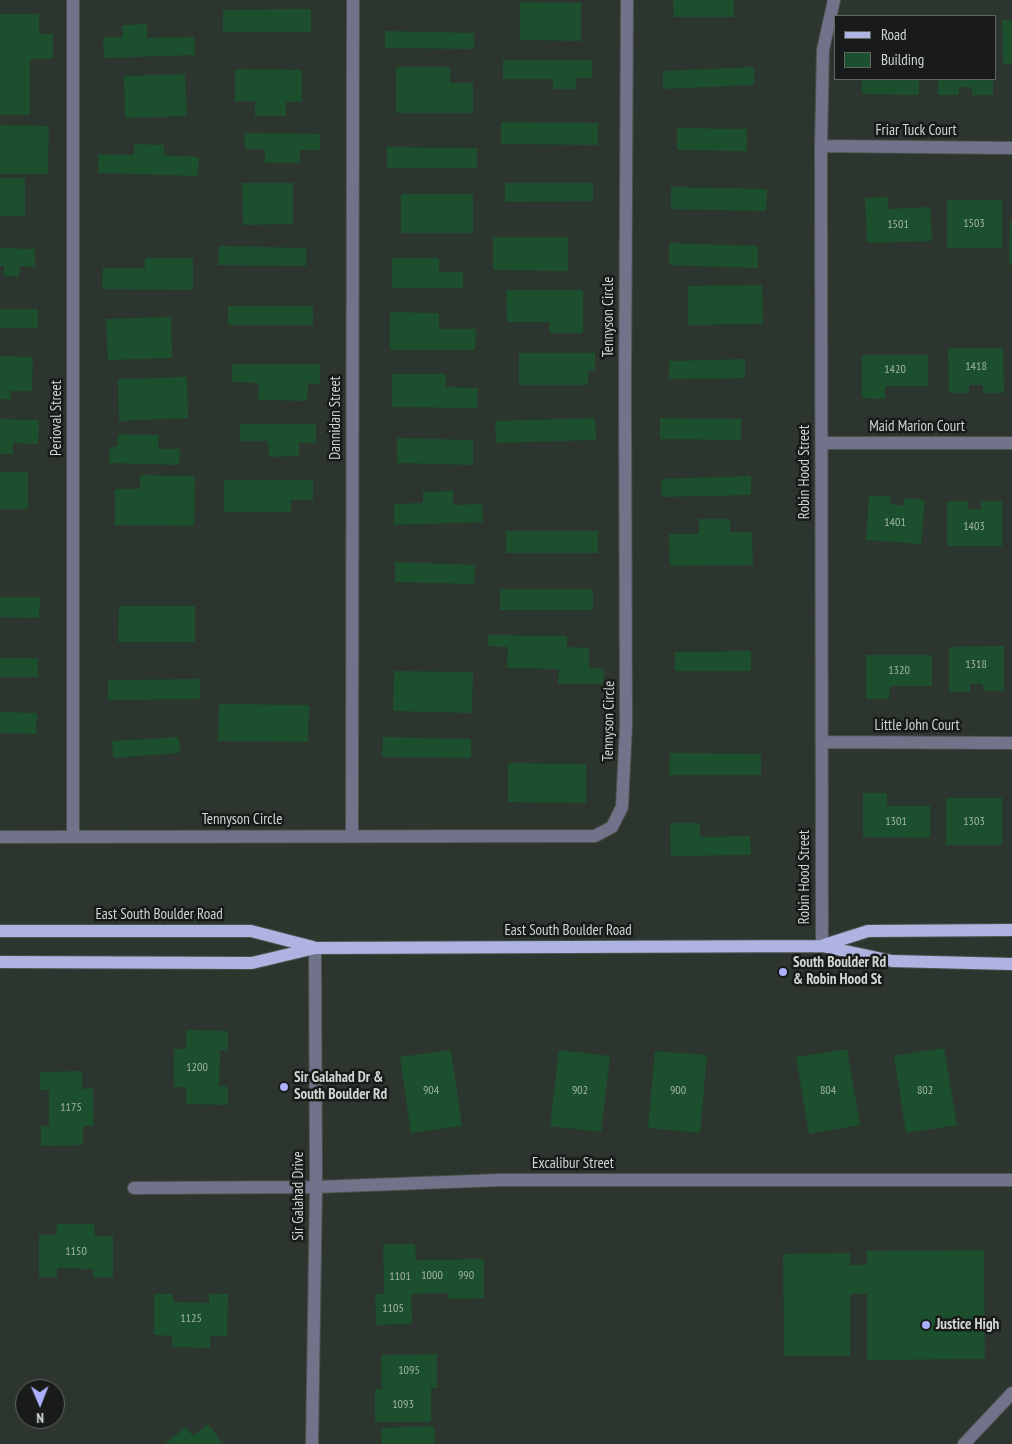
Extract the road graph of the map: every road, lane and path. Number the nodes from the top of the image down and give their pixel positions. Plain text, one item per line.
1 (73, 0) edge
2 (353, 0) edge
3 (627, 0) edge
4 (834, 0) edge
5 (821, 146) junction
6 (1012, 148) edge
7 (822, 443) junction
8 (1012, 443) edge
9 (822, 742) junction
10 (1012, 743) edge
11 (352, 835) junction
12 (0, 837) edge
13 (74, 837) junction
14 (1012, 930) edge
15 (0, 931) edge
16 (822, 946) junction
17 (315, 948) junction
18 (0, 962) edge
19 (1012, 964) edge
20 (1012, 1180) edge
21 (316, 1187) junction
22 (134, 1188) dead end
23 (1012, 1393) edge
24 (312, 1444) edge
25 (964, 1444) edge

1 - 13 street, Perioval Street
2 - 11 street, Dannidan Street
3 - 11 street, Tennyson Circle
4 - 5 street, Robin Hood Street
5 - 6 street, Friar Tuck Court
5 - 7 street, Robin Hood Street
7 - 8 street, Maid Marion Court
7 - 9 street, Robin Hood Street
9 - 10 street, Little John Court
9 - 16 street, Robin Hood Street
11 - 13 street, Tennyson Circle
12 - 13 street, Tennyson Circle
14 - 16 main road, East South Boulder Road
15 - 17 main road, East South Boulder Road
16 - 17 main road, East South Boulder Road
16 - 19 main road, East South Boulder Road
17 - 18 main road, East South Boulder Road
17 - 21 street, Sir Galahad Drive
20 - 21 street, Excalibur Street
21 - 22 street, Excalibur Street
21 - 24 street, Sir Galahad Drive
23 - 25 street

